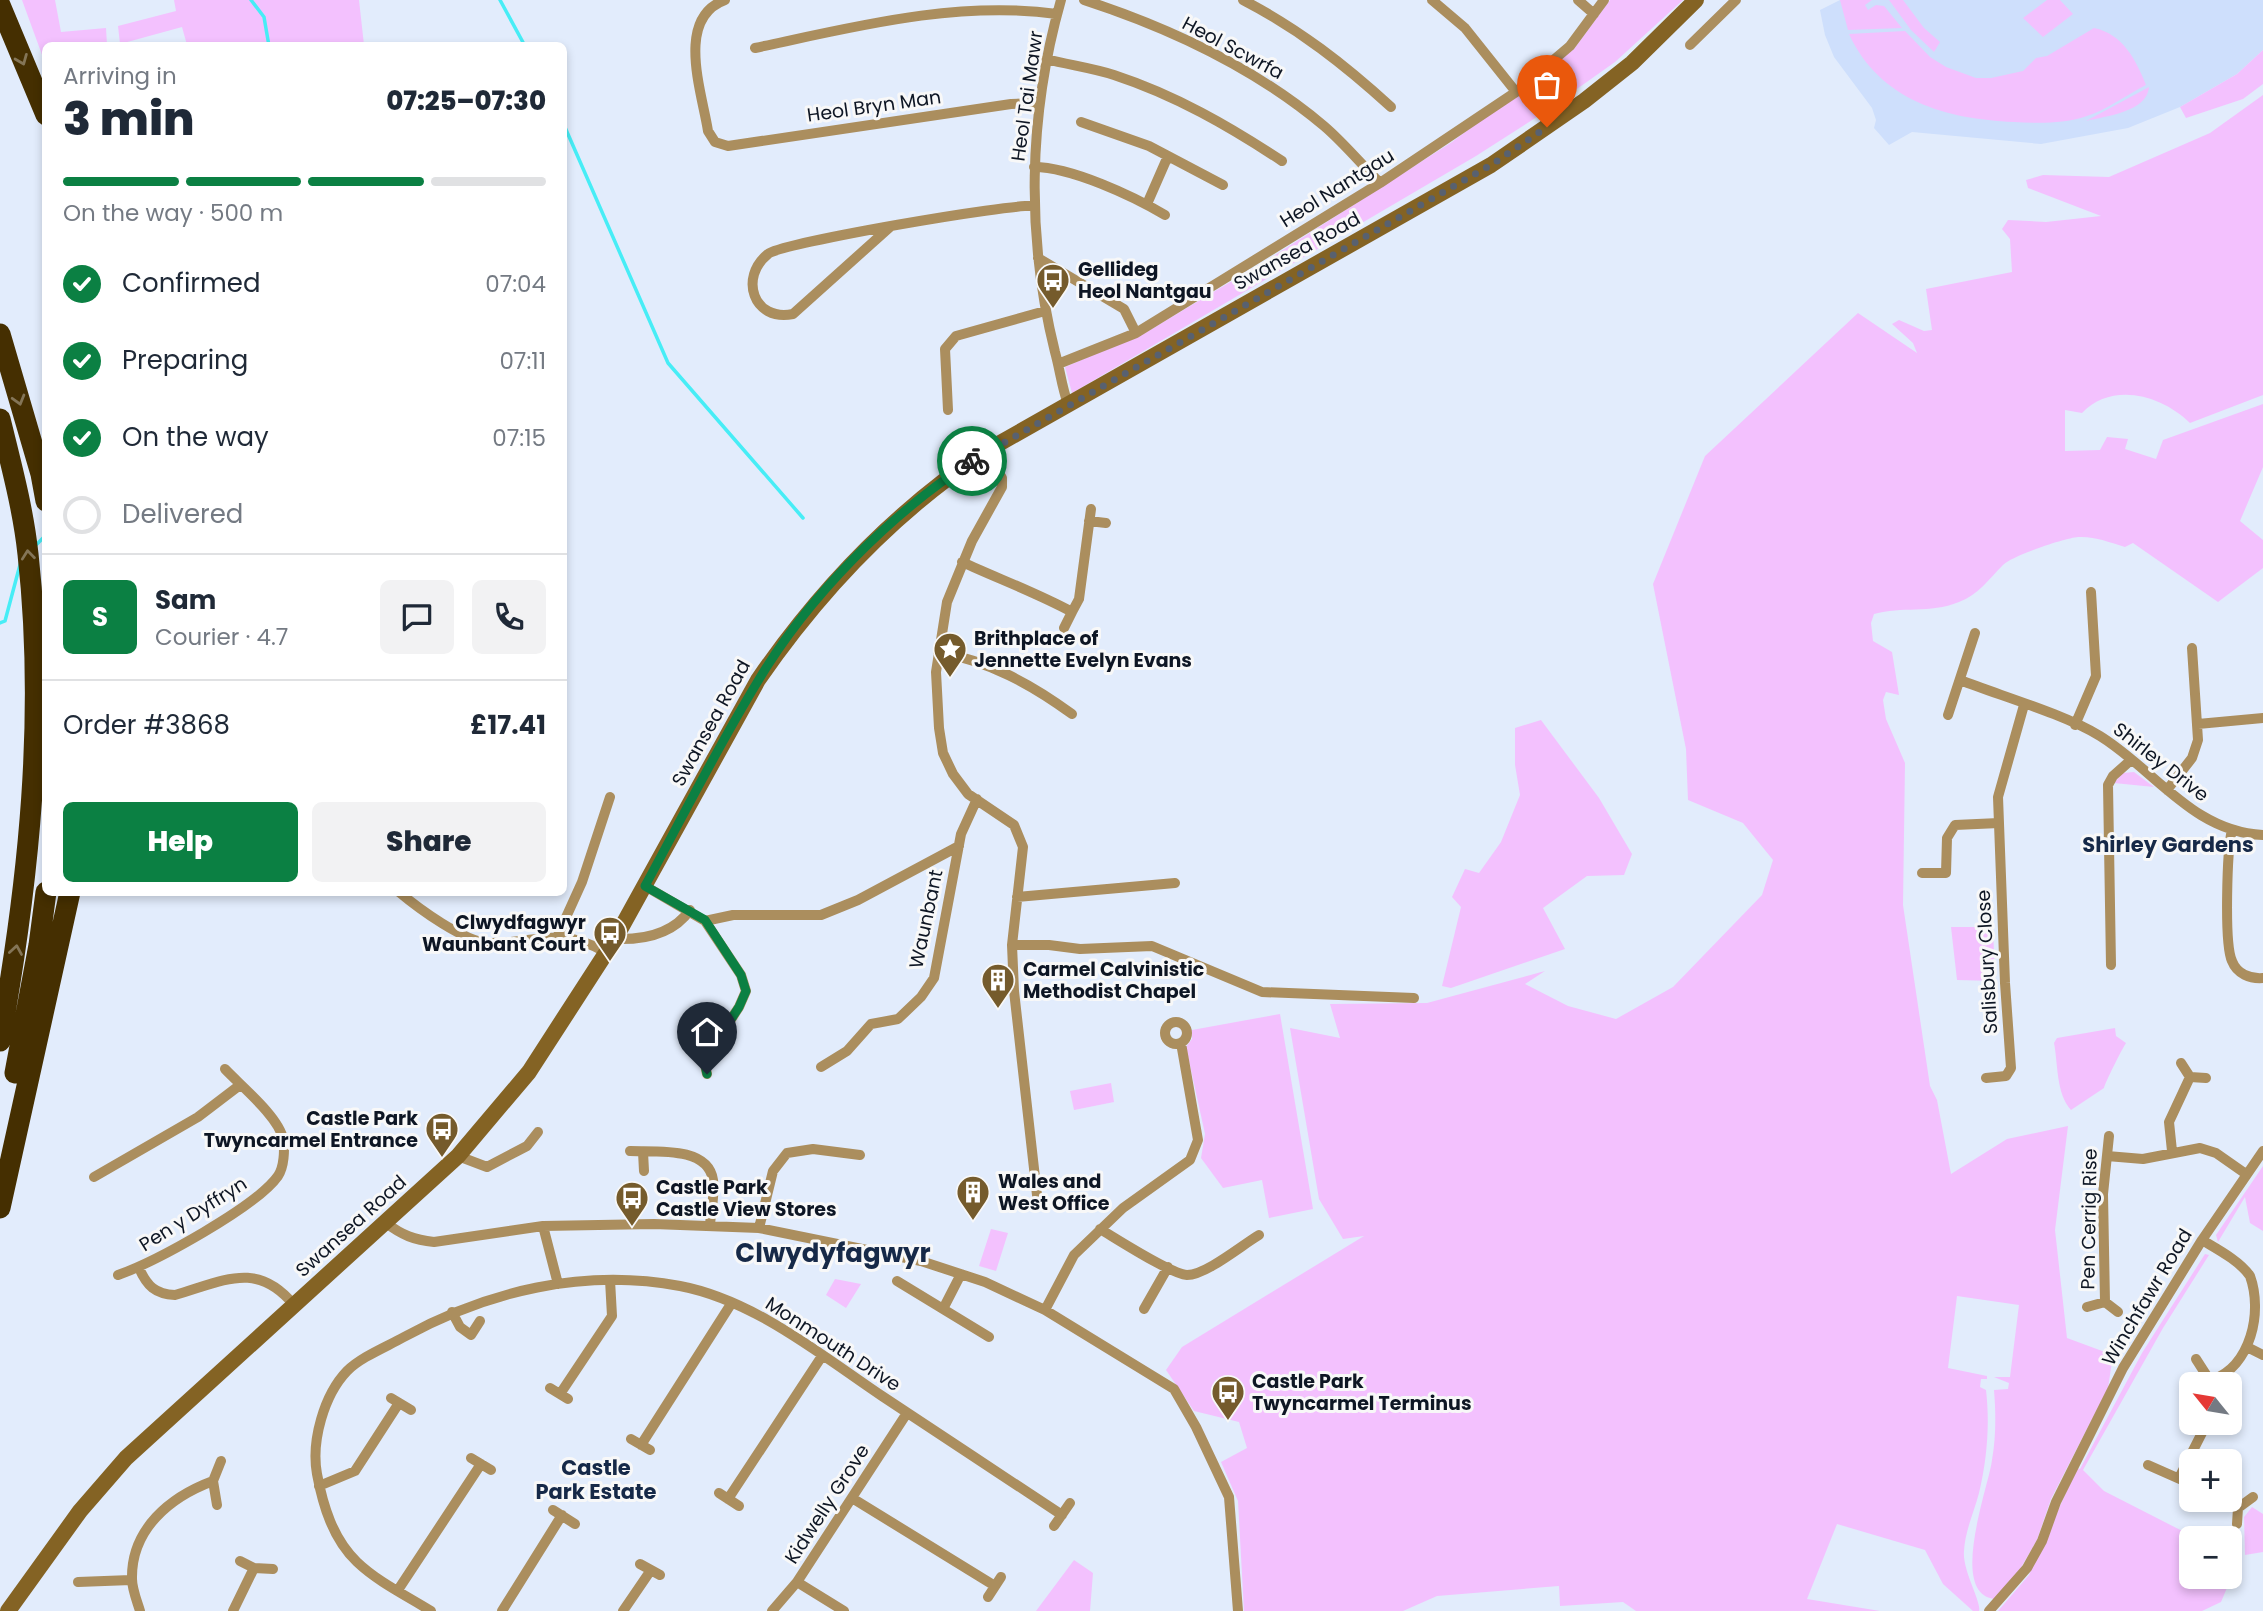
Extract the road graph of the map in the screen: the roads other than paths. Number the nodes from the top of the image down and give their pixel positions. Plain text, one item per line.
1 (1061, 0) edge
2 (1084, 0) edge
3 (1245, 0) edge
4 (1432, 0) edge
5 (1578, 0) edge
6 (1604, 0) edge
7 (1696, 0) edge
8 (720, 2) edge
9 (1729, 2) edge
10 (0, 5) edge
11 (1057, 14) junction
12 (1594, 14) junction
13 (1690, 45) dead end
14 (755, 48) dead end
15 (1046, 59) junction
16 (1516, 92) junction
17 (1039, 103) junction
18 (42, 105) edge
19 (1391, 107) dead end
20 (1081, 122) dead end
21 (1168, 156) junction
22 (1282, 161) dead end
23 (1034, 167) junction
24 (1380, 183) junction
25 (1223, 185) dead end
26 (1147, 204) junction
27 (1035, 205) junction
28 (1165, 215) dead end
29 (890, 227) junction
30 (1038, 258) junction
31 (1045, 311) junction
32 (1136, 333) junction
33 (0, 334) edge
34 (1058, 364) junction
35 (1068, 404) junction
36 (948, 410) dead end
37 (0, 419) edge
38 (986, 452) junction
39 (42, 479) edge
40 (1106, 523) dead end
41 (962, 562) junction
42 (2091, 592) dead end
43 (1072, 612) junction
44 (1064, 628) dead end
45 (1975, 633) dead end
46 (2192, 648) dead end
47 (938, 652) junction
48 (1959, 680) junction
49 (2024, 705) junction
50 (1072, 714) dead end
51 (1948, 715) dead end
52 (2263, 718) edge
53 (2198, 724) junction
54 (2075, 725) junction
55 (2131, 760) junction
56 (2167, 790) junction
57 (610, 797) dead end
58 (977, 799) junction
59 (1999, 823) junction
60 (2232, 830) junction
61 (2263, 835) edge
62 (959, 846) junction
63 (1922, 873) dead end
64 (1175, 883) dead end
65 (645, 886) junction
66 (45, 896) edge
67 (69, 896) edge
68 (404, 896) edge
69 (1017, 897) junction
70 (690, 911) junction
71 (705, 920) junction
72 (558, 935) junction
73 (610, 945) junction
74 (1012, 946) junction
75 (2110, 965) dead end
76 (2263, 978) edge
77 (1414, 998) dead end
78 (698, 1032) dead end
79 (0, 1041) edge
80 (1181, 1043) dead end
81 (701, 1046) junction
82 (2181, 1063) dead end
83 (821, 1066) dead end
84 (225, 1069) dead end
85 (707, 1074) dead end
86 (2190, 1077) junction
87 (1986, 1078) dead end
88 (2206, 1078) dead end
89 (240, 1085) junction
90 (538, 1132) dead end
91 (2109, 1136) dead end
92 (630, 1151) dead end
93 (2172, 1151) junction
94 (2263, 1151) edge
95 (643, 1152) junction
96 (0, 1154) edge
97 (860, 1155) dead end
98 (458, 1156) junction
99 (2108, 1156) junction
100 (644, 1171) dead end
101 (2246, 1174) junction
102 (94, 1177) dead end
103 (1038, 1204) dead end
104 (0, 1208) edge
105 (387, 1223) junction
106 (710, 1225) junction
107 (543, 1226) junction
108 (759, 1228) junction
109 (1100, 1229) junction
110 (1259, 1234) dead end
111 (2202, 1240) junction
112 (1168, 1267) junction
113 (139, 1268) junction
114 (961, 1274) junction
115 (118, 1275) dead end
116 (610, 1280) junction
117 (897, 1280) dead end
118 (558, 1284) junction
119 (2105, 1302) junction
120 (731, 1304) junction
121 (294, 1305) junction
122 (2087, 1307) dead end
123 (943, 1309) junction
124 (1144, 1309) dead end
125 (1045, 1310) junction
126 (453, 1312) junction
127 (2119, 1312) dead end
128 (480, 1321) dead end
129 (989, 1337) dead end
130 (2249, 1348) junction
131 (2263, 1355) edge
132 (822, 1356) junction
133 (2196, 1359) dead end
134 (2205, 1372) edge
135 (2228, 1372) edge
136 (559, 1393) dead end
137 (411, 1410) dead end
138 (907, 1413) junction
139 (640, 1444) dead end
140 (221, 1461) dead end
141 (481, 1464) dead end
142 (2148, 1465) dead end
143 (2179, 1478) edge
144 (213, 1481) junction
145 (319, 1486) junction
146 (2253, 1497) dead end
147 (852, 1498) junction
148 (1070, 1503) dead end
149 (2242, 1504) edge
150 (216, 1505) dead end
151 (739, 1506) dead end
152 (2238, 1512) edge
153 (1062, 1515) junction
154 (575, 1524) dead end
155 (2237, 1524) dead end
156 (1054, 1525) dead end
157 (240, 1561) dead end
158 (640, 1564) dead end
159 (254, 1568) junction
160 (274, 1569) dead end
161 (131, 1580) junction
162 (78, 1582) dead end
163 (797, 1582) junction
164 (398, 1590) junction
165 (988, 1597) dead end
166 (8, 1611) edge
167 (140, 1611) edge
168 (233, 1611) edge
169 (431, 1611) edge
170 (502, 1611) edge
171 (623, 1611) edge
172 (772, 1611) edge
173 (844, 1611) edge
174 (1238, 1611) edge
175 (1989, 1611) edge

1 - 11 street, Heol Tai Mawr
2 - 24 street, Heol Scwrfa
3 - 19 street
4 - 16 street
5 - 12 street
6 - 12 street, Heol Nantgau
7 - 35 street, Swansea Road
8 - 17 street, Heol Bryn Man
9 - 13 street
10 -> 18 highway
11 - 14 street
11 - 15 street, Heol Tai Mawr
12 - 16 street, Heol Nantgau
15 - 17 street, Heol Tai Mawr
15 - 22 street
16 - 24 street, Heol Nantgau
17 - 23 street, Heol Tai Mawr
20 - 21 street
21 - 25 street
21 - 26 street
23 - 26 street
23 - 27 street, Heol Tai Mawr
24 - 32 street, Heol Nantgau
26 - 28 street
27 - 29 street
27 - 30 street, Heol Tai Mawr
29 - 29 street
30 - 31 street, Heol Tai Mawr
30 - 32 street
31 - 34 street, Heol Tai Mawr
31 - 36 street
32 - 34 street, Heol Nantgau
33 -> 39 highway
34 - 35 street, Heol Tai Mawr
35 - 38 street, Swansea Road
79 -> 37 highway
38 - 41 street
38 - 65 street, Swansea Road
40 - 43 street
41 - 43 street
41 - 47 street
42 - 54 street
43 - 44 street
45 - 48 street
46 - 53 street
47 - 50 street
47 - 58 street
48 - 49 street, Shirley Drive
48 - 51 street
49 - 54 street, Shirley Drive
49 - 59 street, Salisbury Close
52 - 53 street
53 - 56 street
54 - 55 street, Shirley Drive
55 - 56 street, Shirley Drive
55 - 75 street
56 - 60 street, Shirley Drive
57 - 72 street
58 - 62 street, Waunbant
58 - 69 street
59 - 63 street
59 - 87 street, Salisbury Close
60 - 61 street, Shirley Drive
60 - 76 street
62 - 71 street, Waunbant
62 - 83 street, Waunbant
64 - 69 street
65 - 70 street
65 - 73 street, Swansea Road
66 - 96 highway
67 - 104 highway
68 - 72 street
69 - 74 street
70 - 71 street
70 - 73 street
71 - 81 street
72 - 73 street
73 - 98 street, Swansea Road
74 - 77 street
74 - 103 street
78 - 81 street
80 - 109 street
81 - 85 street
82 - 86 street
84 - 89 street, Pen y Dyffryn
86 - 88 street
86 - 93 street
89 - 102 street
89 - 113 street, Pen y Dyffryn
90 - 98 street
91 - 99 street, Pen Cerrig Rise
92 - 95 street
93 - 99 street
93 - 101 street
94 - 101 street, Winchfawr Road
95 - 100 street
95 - 106 street
97 - 108 street
98 - 105 street, Swansea Road
99 - 119 street, Pen Cerrig Rise
101 - 111 street, Winchfawr Road
105 - 107 street
105 - 121 street, Swansea Road
106 - 107 street
106 - 108 street
107 - 118 street
108 - 114 street
109 - 112 street
109 - 125 street
110 - 112 street
111 - 130 street
111 - 175 street, Winchfawr Road
112 - 124 street
113 - 115 street, Pen y Dyffryn
113 - 121 street, Pen y Dyffryn
114 - 123 street
114 - 125 street
116 - 118 street, Monmouth Drive
116 - 120 street, Monmouth Drive
116 - 136 street
117 - 123 street
118 - 126 street, Monmouth Drive
119 - 122 street, Pen Cerrig Rise
119 - 127 street, Pen Cerrig Rise
120 - 132 street, Monmouth Drive
120 - 139 street
121 - 166 street, Swansea Road
123 - 129 street
125 - 174 street
126 - 128 street
126 - 145 street, Monmouth Drive
130 - 131 street
130 - 135 street
132 - 138 street, Monmouth Drive
132 - 151 street
133 - 134 street
137 - 145 street
138 - 147 street, Kidwelly Grove
138 - 153 street, Monmouth Drive
140 - 144 street
141 - 164 street
142 - 143 street
144 - 150 street
144 - 161 street
145 - 164 street, Monmouth Drive
146 - 149 street
147 - 163 street, Kidwelly Grove
147 - 165 street
148 - 153 street
152 - 155 street
153 - 156 street
154 - 170 street
157 - 159 street
158 - 171 street
159 - 160 street
159 - 168 street
161 - 162 street
161 - 167 street
163 - 172 street, Kidwelly Grove
163 - 173 street
164 - 169 street, Monmouth Drive

